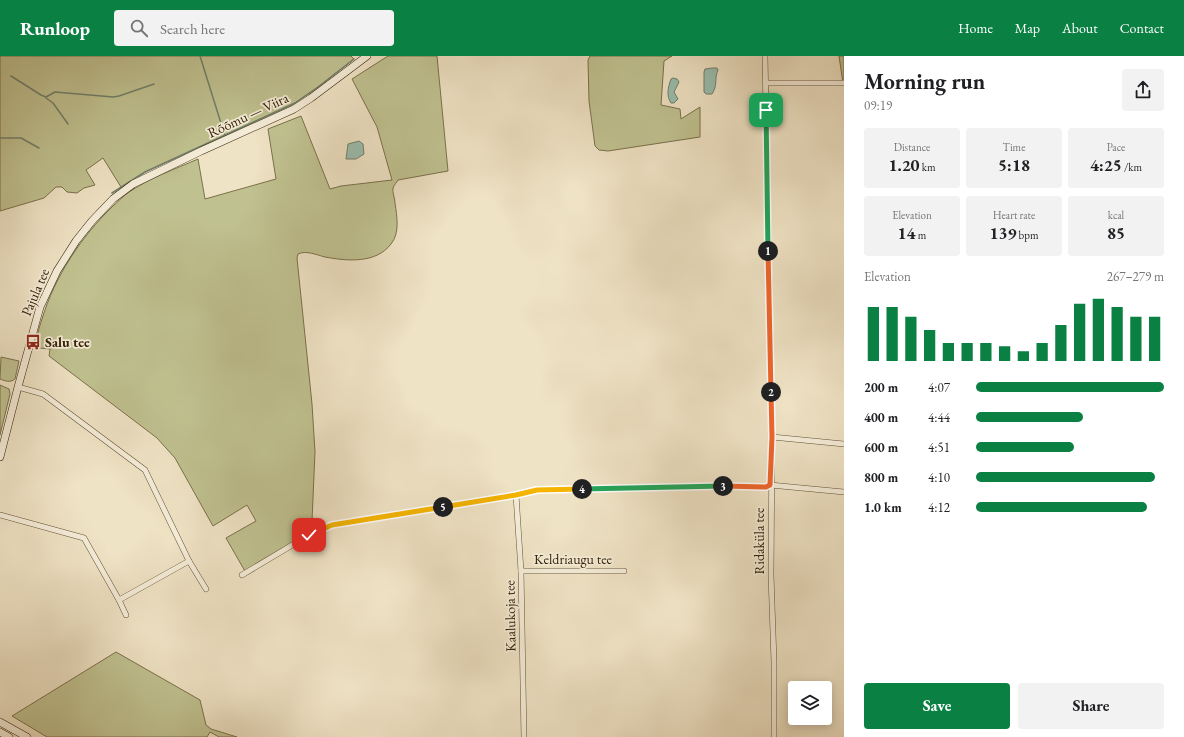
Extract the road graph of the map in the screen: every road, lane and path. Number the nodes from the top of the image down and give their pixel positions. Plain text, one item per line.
1 (367, 56) edge
2 (765, 56) edge
3 (766, 83) junction
4 (844, 83) edge
5 (133, 184) joint
6 (18, 387) junction
7 (772, 437) junction
8 (844, 444) edge
9 (0, 457) edge
10 (770, 485) junction
11 (844, 492) edge
12 (516, 495) junction
13 (0, 515) edge
14 (189, 561) junction
15 (521, 571) junction
16 (624, 571) dead end
17 (242, 575) dead end
18 (206, 589) dead end
19 (120, 600) junction
20 (126, 615) dead end
21 (0, 722) edge
22 (0, 732) edge
23 (9, 737) edge
24 (27, 737) edge
25 (524, 737) edge
26 (774, 737) edge

1 - 5 street, Rõõmu — Viira
2 - 3 street, Ridaküla tee
3 - 4 street
3 - 7 street, Ridaküla tee
5 - 6 street, Pajula tee
6 - 9 street, Pajula tee
6 - 14 street
7 - 8 street
7 - 10 street, Ridaküla tee
10 - 11 street
10 - 12 street
10 - 26 street, Ridaküla tee
12 - 15 street, Kaalukoja tee
12 - 17 street
13 - 19 street
14 - 18 street
14 - 19 street
15 - 16 street, Keldriaugu tee
15 - 25 street, Kaalukoja tee
19 - 20 street
21 - 24 street
22 - 23 street

